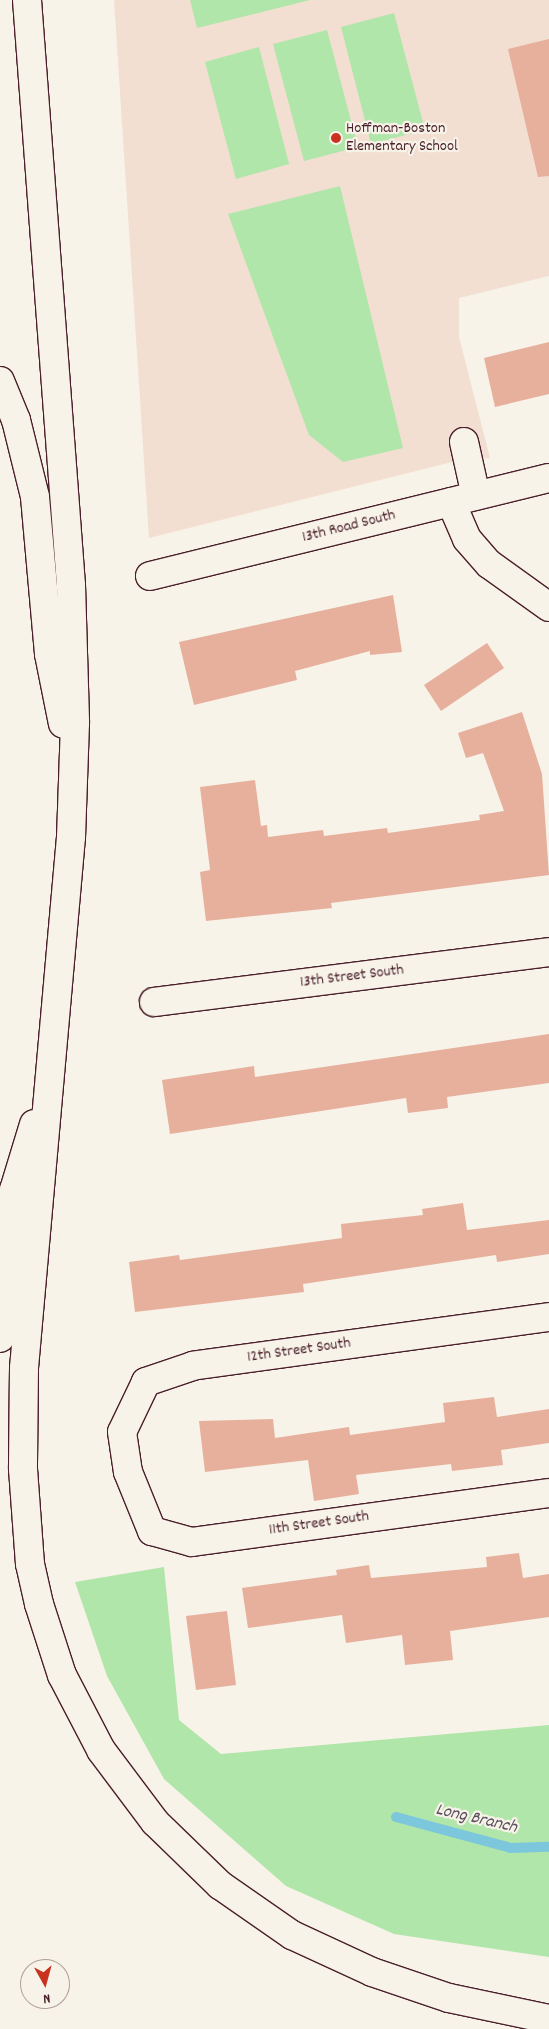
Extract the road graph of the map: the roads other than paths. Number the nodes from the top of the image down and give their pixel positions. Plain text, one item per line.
1 (27, 0) edge
2 (0, 381) edge
3 (464, 442) dead end
4 (549, 478) edge
5 (463, 499) junction
6 (150, 576) dead end
7 (549, 607) edge
8 (74, 777) junction
9 (549, 952) edge
10 (154, 1002) dead end
11 (51, 1066) junction
12 (549, 1316) edge
13 (0, 1338) edge
14 (128, 1472) joint
15 (549, 1493) edge
16 (549, 2019) edge

1 - 8 main road
2 - 8 main road
3 - 5 main road
4 - 5 main road, 13th Road South
5 - 6 main road, 13th Road South
5 - 7 main road
8 - 11 main road
9 - 10 main road, 13th Street South
11 - 13 main road
11 - 16 main road
12 - 14 main road, 12th Street South
14 - 15 main road, 11th Street South

